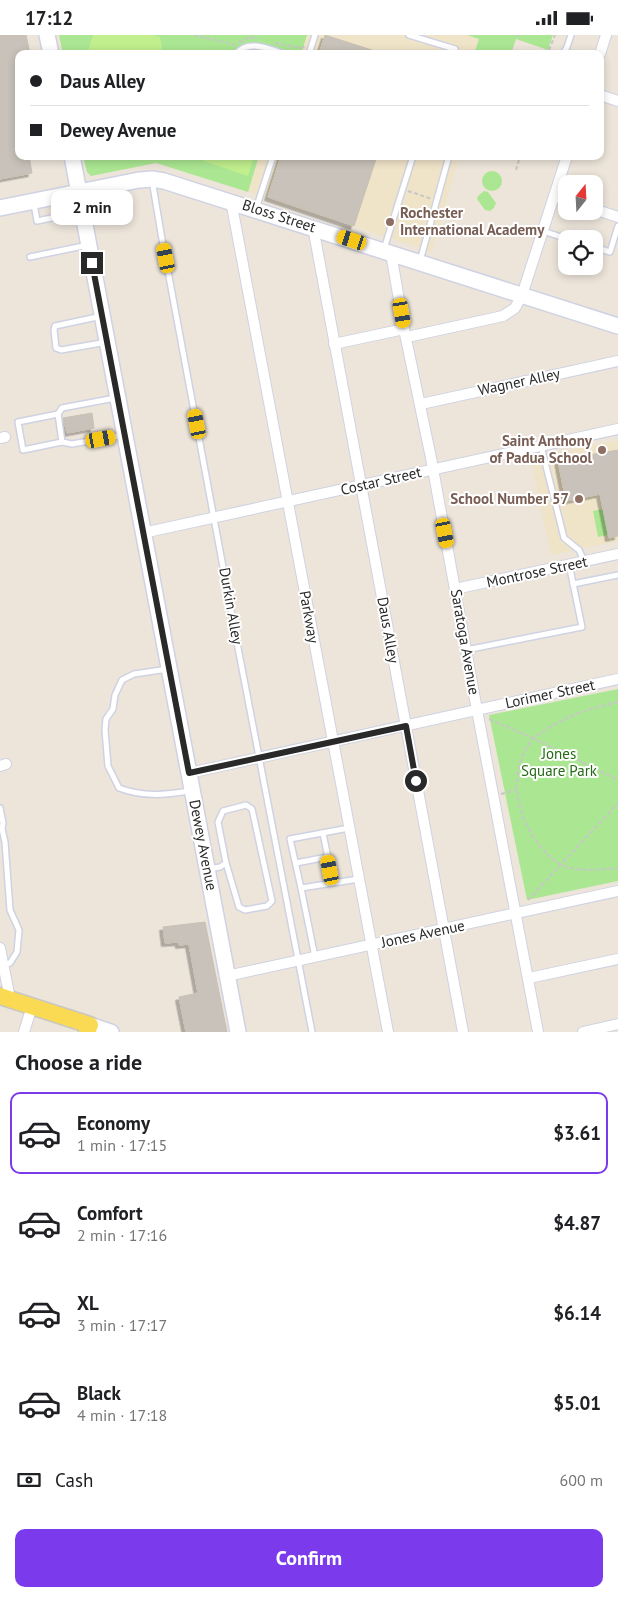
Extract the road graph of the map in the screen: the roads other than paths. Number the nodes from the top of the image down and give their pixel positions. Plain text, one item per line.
1 (47, 35) edge
2 (315, 35) edge
3 (410, 35) edge
4 (571, 35) edge
5 (606, 35) edge
6 (50, 50) edge
7 (240, 50) edge
8 (270, 50) edge
9 (309, 50) edge
10 (455, 50) edge
11 (565, 50) edge
12 (601, 50) edge
13 (604, 96) edge
14 (618, 101) edge
15 (73, 160) edge
16 (272, 160) edge
17 (412, 160) edge
18 (448, 160) edge
19 (566, 160) edge
20 (152, 179) junction
21 (79, 192) junction
22 (554, 196) junction
23 (558, 197) edge
24 (33, 201) junction
25 (231, 201) junction
26 (0, 208) edge
27 (256, 209) junction
28 (83, 211) junction
29 (603, 212) edge
30 (618, 217) edge
31 (618, 226) edge
32 (313, 227) junction
33 (543, 231) junction
34 (558, 236) edge
35 (89, 245) junction
36 (603, 250) edge
37 (387, 251) junction
38 (30, 257) dead end
39 (420, 262) junction
40 (522, 295) junction
41 (102, 316) junction
42 (618, 326) edge
43 (406, 333) junction
44 (107, 342) junction
45 (334, 344) junction
46 (618, 361) edge
47 (118, 397) junction
48 (421, 404) junction
49 (58, 414) junction
50 (618, 429) edge
51 (125, 435) junction
52 (62, 442) junction
53 (541, 446) junction
54 (433, 469) junction
55 (361, 486) junction
56 (288, 501) junction
57 (214, 517) junction
58 (143, 533) junction
59 (618, 554) edge
60 (584, 562) junction
61 (569, 565) junction
62 (618, 575) edge
63 (573, 584) junction
64 (455, 589) junction
65 (466, 650) junction
66 (169, 669) junction
67 (618, 679) edge
68 (477, 710) junction
69 (406, 726) junction
70 (332, 742) junction
71 (260, 758) junction
72 (189, 773) junction
73 (192, 791) junction
74 (0, 809) edge
75 (349, 828) junction
76 (322, 833) junction
77 (327, 857) junction
78 (226, 863) junction
79 (296, 863) junction
80 (207, 869) junction
81 (359, 879) junction
82 (333, 883) junction
83 (301, 888) junction
84 (618, 891) edge
85 (516, 913) junction
86 (444, 929) junction
87 (371, 945) junction
88 (0, 948) edge
89 (315, 957) junction
90 (618, 959) edge
91 (298, 961) junction
92 (4, 965) junction
93 (228, 976) junction
94 (528, 978) junction
95 (5, 997) edge
96 (32, 1006) junction
97 (62, 1016) junction
98 (618, 1024) edge
99 (89, 1028) edge
100 (24, 1032) edge
101 (65, 1032) edge
102 (111, 1032) edge
103 (238, 1032) edge
104 (312, 1032) edge
105 (388, 1032) edge
106 (463, 1032) edge
107 (538, 1032) edge
108 (583, 1032) edge

1 - 6 street
2 - 9 lane
3 - 10 lane
4 - 11 lane
5 - 12 street
7 - 8 lane
13 - 14 street
15 - 21 street, Dewey Avenue
16 - 27 lane
17 - 37 lane
18 - 39 lane
19 - 22 street
20 - 21 street, Bloss Street
20 - 25 street, Bloss Street
20 - 57 lane, Durkin Alley
21 - 24 street, Bloss Street
21 - 28 street, Dewey Avenue
22 - 23 street
22 - 33 street
24 - 26 street, Bloss Street
24 - 28 lane
25 - 27 street, Bloss Street
25 - 56 street, Parkway
27 - 32 street, Bloss Street
28 - 35 street, Dewey Avenue
29 - 30 street
31 - 36 lane
32 - 37 street, Bloss Street
32 - 45 street, Daus Alley
33 - 34 lane
33 - 40 street
35 - 38 lane
35 - 41 street, Dewey Avenue
37 - 39 street, Bloss Street
37 - 43 street, Saratoga Avenue
39 - 40 street, Bloss Street
40 - 42 street, Bloss Street
40 - 43 street
41 - 44 street, Dewey Avenue
41 - 44 lane
43 - 45 street
43 - 48 street, Saratoga Avenue
44 - 47 street, Dewey Avenue
45 - 55 street, Daus Alley
46 - 48 street, Wagner Alley
47 - 49 lane
47 - 51 street, Dewey Avenue
48 - 54 street, Saratoga Avenue
49 - 52 lane
49 - 52 lane
50 - 53 street, Costar Street
51 - 52 lane
51 - 58 street, Dewey Avenue
53 - 54 street, Costar Street
53 - 60 lane
54 - 55 street, Costar Street
54 - 64 street, Saratoga Avenue
55 - 56 street, Costar Street
55 - 69 street, Daus Alley
56 - 57 street, Costar Street
56 - 70 street, Parkway
57 - 58 street, Costar Street
57 - 71 lane, Durkin Alley
58 - 66 street, Dewey Avenue
59 - 60 street, Montrose Street
60 - 61 street, Montrose Street
61 - 63 lane
61 - 64 street, Montrose Street
62 - 63 lane
63 - 65 lane
64 - 65 street, Saratoga Avenue
65 - 68 street, Saratoga Avenue
66 - 72 street, Dewey Avenue
66 - 73 lane
67 - 68 street, Lorimer Street
68 - 69 street, Lorimer Street
68 - 85 street, Saratoga Avenue
69 - 70 street, Lorimer Street
69 - 86 street, Daus Alley
70 - 71 street, Lorimer Street
70 - 75 street, Parkway
71 - 72 street, Lorimer Street
71 - 91 lane, Durkin Alley
72 - 73 street, Dewey Avenue
73 - 80 street, Dewey Avenue
74 - 92 lane
75 - 76 lane
75 - 81 street, Parkway
76 - 77 lane
76 - 79 lane
77 - 79 lane
77 - 82 lane
78 - 78 lane
78 - 80 lane
79 - 83 lane
80 - 93 street, Dewey Avenue
81 - 82 lane
81 - 87 street, Parkway
82 - 83 lane
83 - 89 lane
84 - 85 street, Jones Avenue
85 - 86 street, Jones Avenue
85 - 94 street, Saratoga Avenue
86 - 87 street, Jones Avenue
86 - 106 street, Daus Alley
87 - 89 street, Jones Avenue
87 - 105 street, Parkway
88 - 92 street
89 - 91 street, Jones Avenue
90 - 94 street
91 - 93 street, Jones Avenue
91 - 104 lane, Durkin Alley
92 - 95 street
93 - 103 street, Dewey Avenue
94 - 107 street, Saratoga Avenue
95 - 96 main road
96 - 97 main road
96 - 100 street
97 - 99 main road
97 - 101 main road
98 - 108 street
99 - 102 street

